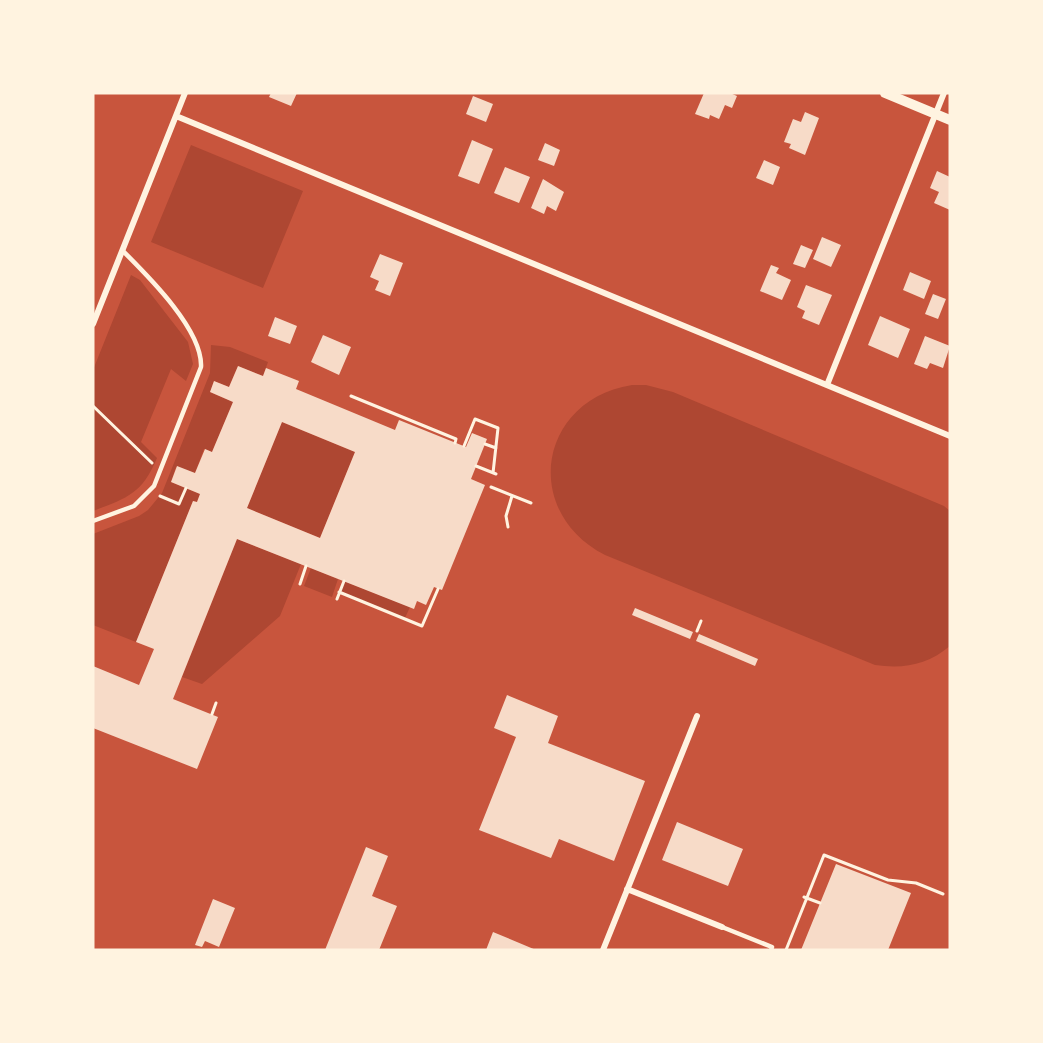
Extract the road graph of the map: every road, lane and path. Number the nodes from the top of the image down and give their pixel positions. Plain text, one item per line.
1 (185, 93) edge
2 (885, 93) edge
3 (944, 93) edge
4 (935, 114) junction
5 (176, 116) junction
6 (950, 120) edge
7 (123, 250) junction
8 (93, 324) edge
9 (827, 386) junction
10 (351, 396) dead end
11 (93, 406) edge
12 (950, 436) edge
13 (455, 443) dead end
14 (485, 444) dead end
15 (464, 446) dead end
16 (496, 448) junction
17 (476, 466) dead end
18 (161, 472) junction
19 (491, 487) dead end
20 (186, 488) dead end
21 (160, 496) dead end
22 (512, 496) junction
23 (531, 503) dead end
24 (93, 521) edge
25 (508, 527) dead end
26 (306, 566) dead end
27 (344, 581) dead end
28 (300, 584) dead end
29 (438, 589) dead end
30 (339, 592) junction
31 (337, 599) dead end
32 (701, 621) dead end
33 (697, 632) dead end
34 (216, 704) dead end
35 (212, 714) dead end
36 (697, 716) dead end
37 (627, 889) junction
38 (943, 894) dead end
39 (805, 897) junction
40 (820, 903) dead end
41 (722, 927) joint
42 (603, 950) edge
43 (771, 950) edge
44 (786, 950) edge

1 - 5 street
2 - 4 street
3 - 4 street
4 - 6 street
4 - 9 street
5 - 7 street
5 - 9 street
7 - 8 street
7 - 18 lane
9 - 12 street
10 - 13 path
11 - 18 path
14 - 16 path
15 - 16 path
16 - 17 path
18 - 24 lane
19 - 22 path
20 - 21 path
22 - 23 path
22 - 25 path
26 - 28 path
27 - 30 path
29 - 30 path
30 - 31 path
32 - 33 path
34 - 35 path
36 - 37 street
37 - 41 street
37 - 42 street
38 - 39 path
39 - 40 path
39 - 44 path
41 - 43 lane

